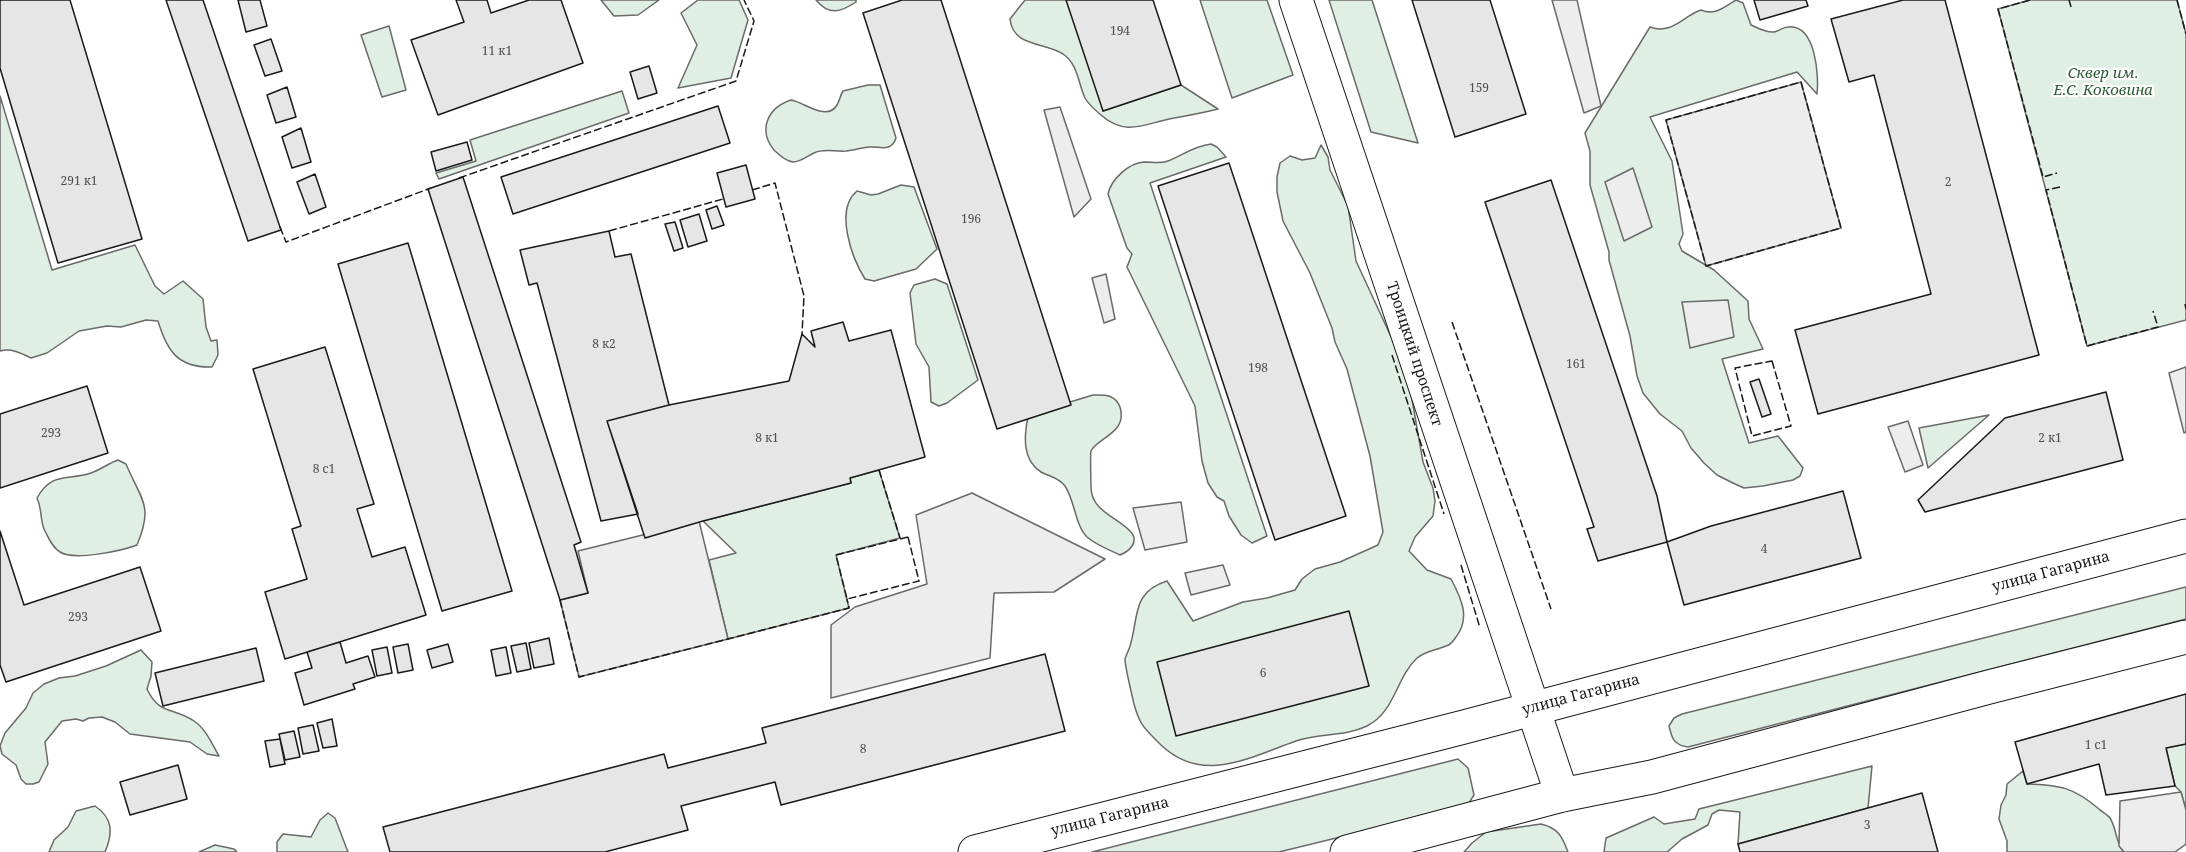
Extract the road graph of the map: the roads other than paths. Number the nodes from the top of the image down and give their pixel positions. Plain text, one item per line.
1 (1296, 0) edge
2 (2186, 537) edge
3 (2186, 637) edge
4 (1533, 707) junction
5 (1562, 795) junction
6 (975, 852) edge
7 (1347, 852) edge

1 - 4 main road, Троицкий проспект
2 - 4 main road, улица Гагарина
3 - 5 main road
4 - 5 main road, Троицкий проспект
4 - 6 main road, улица Гагарина
5 - 7 main road

